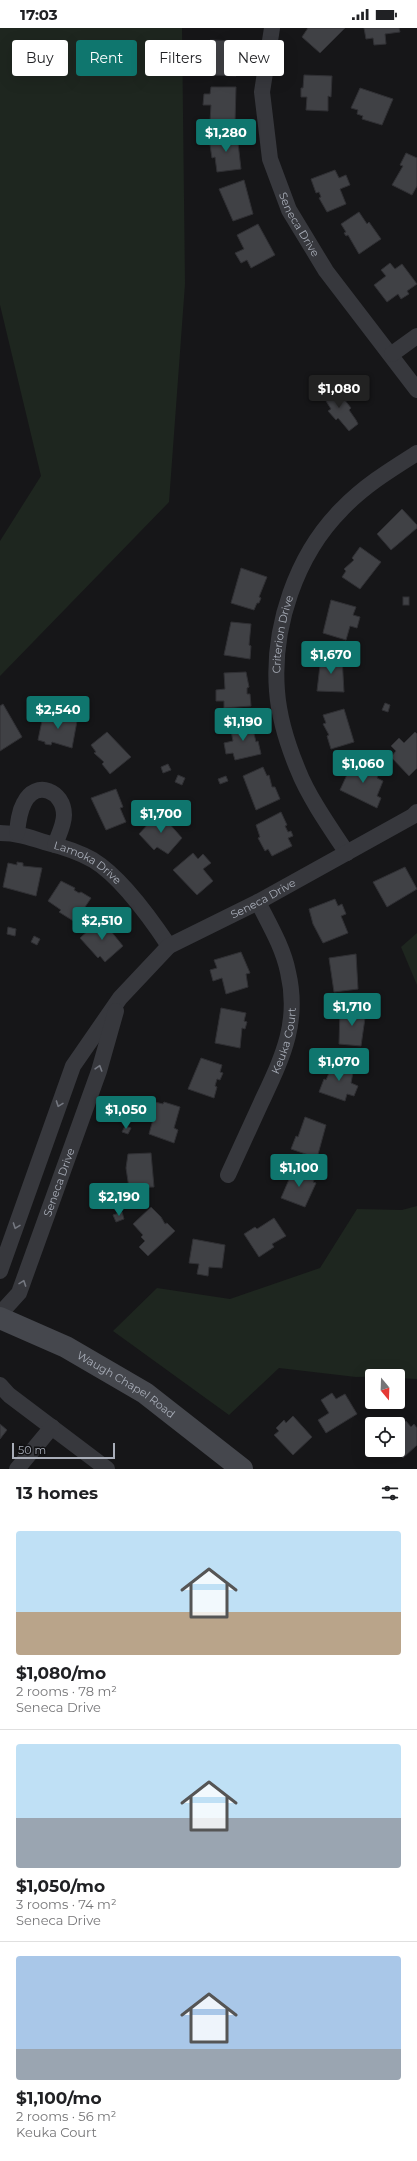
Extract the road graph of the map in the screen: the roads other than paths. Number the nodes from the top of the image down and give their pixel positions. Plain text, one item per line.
1 (272, 28) edge
2 (417, 336) edge
3 (392, 354) junction
4 (417, 390) edge
5 (417, 454) edge
6 (417, 812) edge
7 (0, 833) edge
8 (16, 833) junction
9 (55, 845) junction
10 (347, 853) junction
11 (258, 902) junction
12 (169, 946) junction
13 (120, 998) junction
14 (228, 1176) dead end
15 (0, 1271) edge
16 (0, 1314) edge
17 (0, 1318) edge
18 (0, 1385) edge
19 (52, 1427) junction
20 (18, 1469) edge
21 (107, 1469) edge
22 (242, 1469) edge

1 - 3 street, Seneca Drive
2 - 3 street
3 - 4 street, Seneca Drive
5 - 10 street, Criterion Drive
6 - 10 street, Seneca Drive
7 - 8 street, Lamoka Drive
8 - 9 street, Lamoka Drive
8 - 9 street
9 - 12 street, Lamoka Drive
10 - 11 street, Seneca Drive
11 - 12 street, Seneca Drive
11 - 14 street, Keuka Court
12 - 13 street, Seneca Drive
13 -> 15 street, Seneca Drive
16 -> 13 street, Seneca Drive
17 - 22 main road, Waugh Chapel Road
18 - 19 street
19 - 20 street
19 - 21 street

